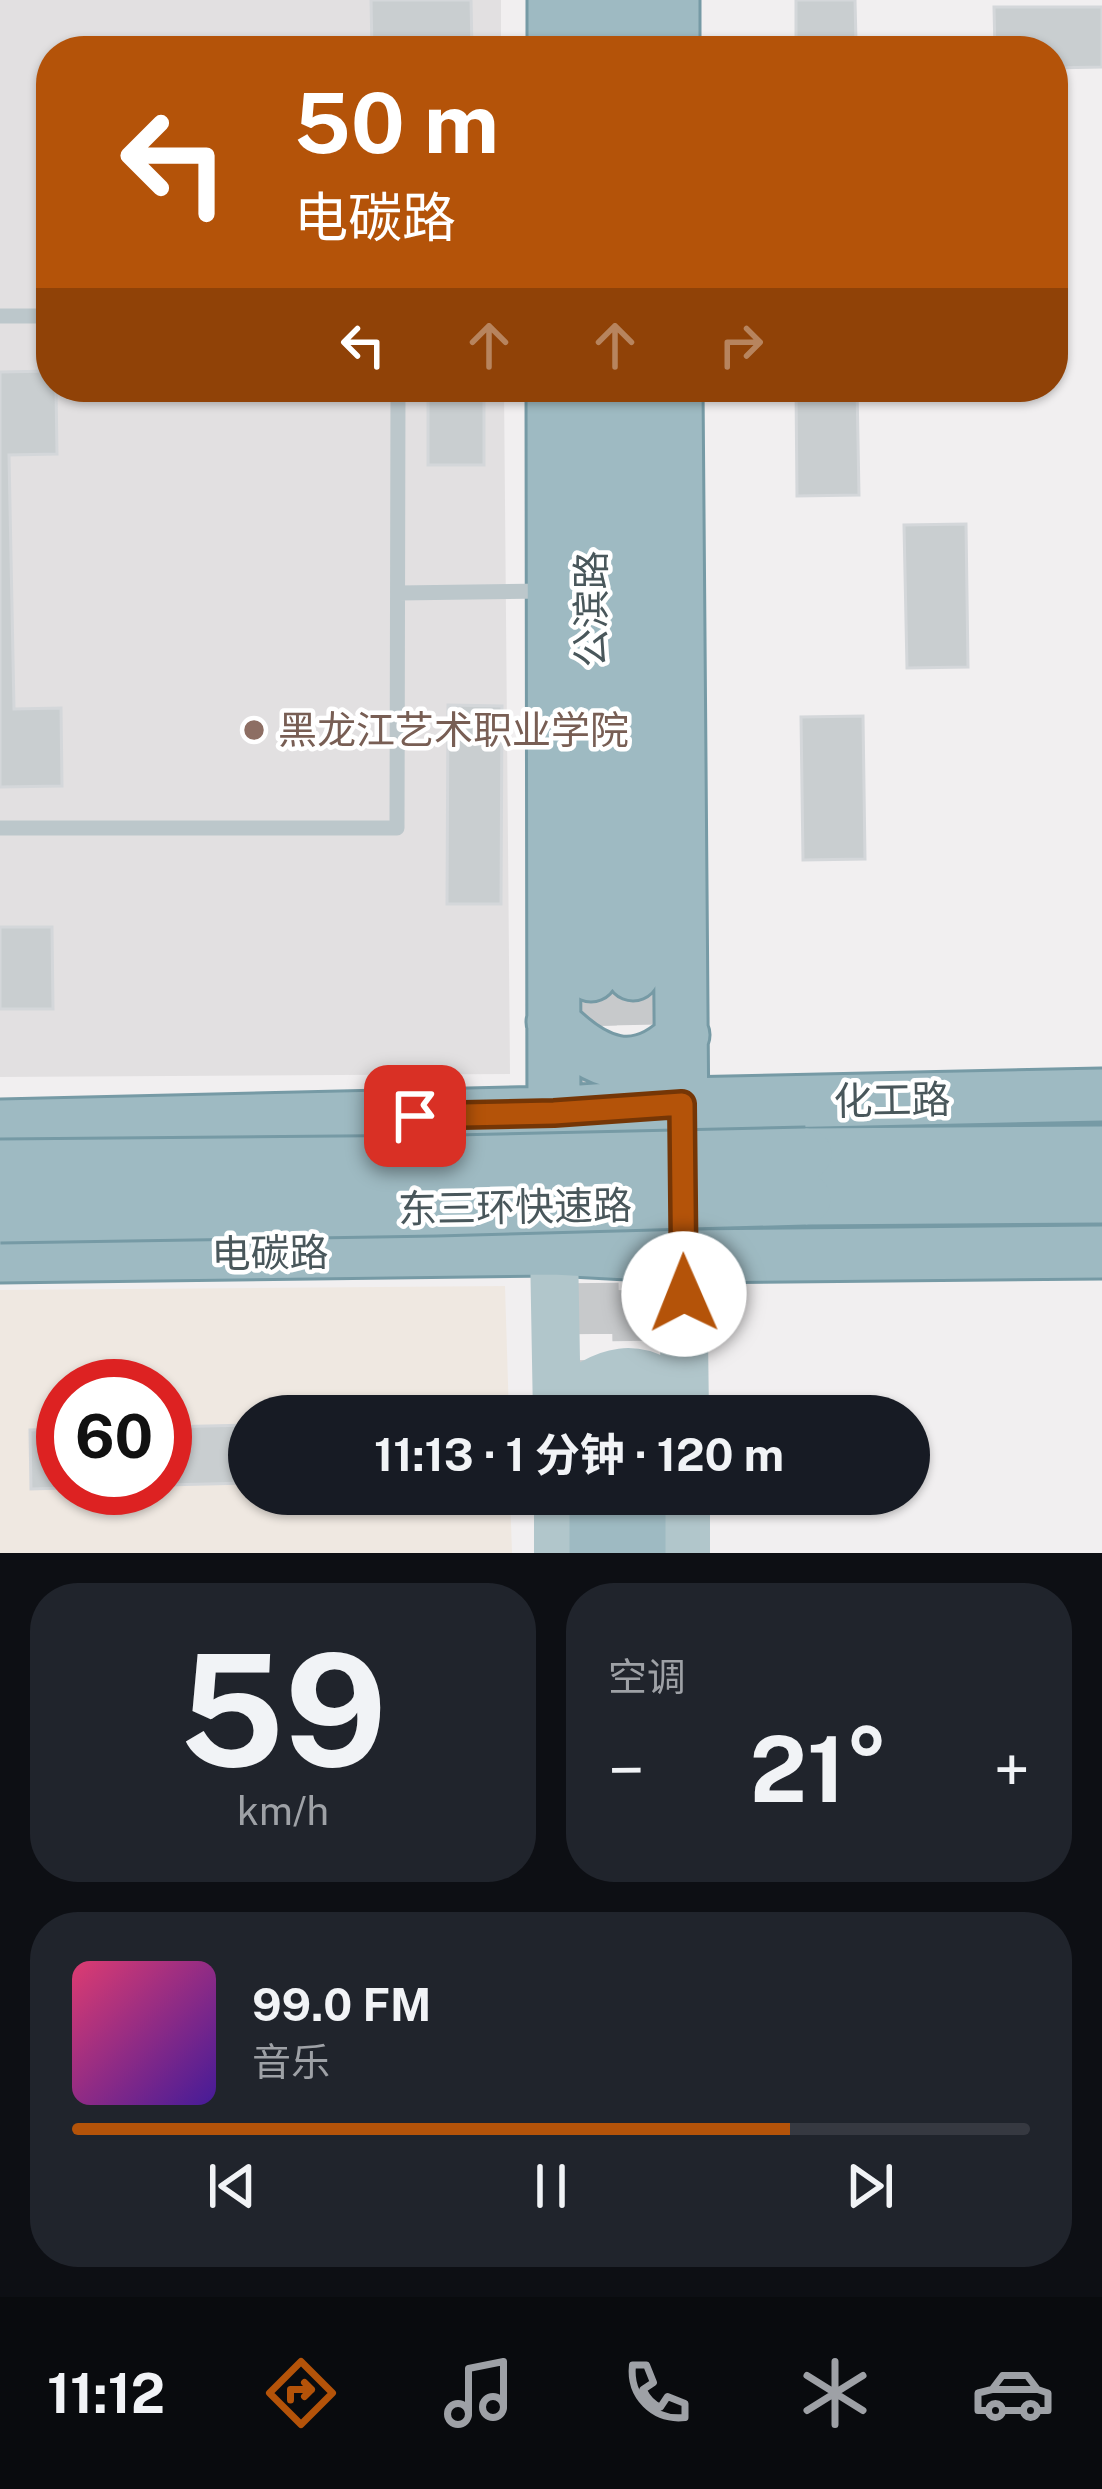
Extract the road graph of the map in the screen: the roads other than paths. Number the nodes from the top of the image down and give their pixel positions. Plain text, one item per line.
1 (554, 0) edge
2 (590, 0) edge
3 (631, 0) edge
4 (673, 0) edge
5 (554, 36) edge
6 (590, 36) edge
7 (631, 36) edge
8 (673, 36) edge
9 (0, 316) edge
10 (36, 316) edge
11 (398, 402) edge
12 (553, 402) edge
13 (592, 402) edge
14 (631, 402) edge
15 (676, 402) edge
16 (553, 591) junction
17 (398, 592) junction
18 (0, 829) edge
19 (554, 1022) junction
20 (683, 1035) junction
21 (1102, 1095) edge
22 (682, 1104) junction
23 (554, 1113) junction
24 (0, 1126) edge
25 (1102, 1152) edge
26 (0, 1166) edge
27 (1102, 1198) edge
28 (0, 1216) edge
29 (554, 1249) junction
30 (1102, 1252) edge
31 (0, 1256) edge
32 (683, 1256) junction
33 (557, 1395) edge
34 (576, 1395) edge
35 (673, 1395) edge
36 (685, 1395) edge
37 (557, 1515) edge
38 (595, 1515) edge
39 (640, 1515) edge
40 (686, 1515) edge
41 (558, 1553) edge
42 (595, 1553) edge
43 (640, 1553) edge
44 (686, 1553) edge

1 - 5 highway
2 - 6 highway
3 - 7 highway
4 - 8 highway
9 - 10 lane
11 - 17 lane
12 - 16 highway
13 - 14 highway, 公滨路
15 - 20 highway
16 - 17 lane
16 - 19 highway
17 - 18 lane
19 - 20 highway
19 - 23 highway
20 - 22 highway
21 - 22 highway, 化工路
22 - 23 highway
22 - 32 highway
23 - 24 highway
23 - 29 highway
25 - 26 highway, 东三环快速路, bridge
27 - 28 highway, 东三环快速路, bridge
29 - 31 highway, 电碳路
29 - 32 highway, 电碳路
29 - 33 main road
30 - 32 highway
32 - 36 main road
34 - 35 main road
37 - 41 main road
38 - 42 highway
39 - 43 highway
40 - 44 main road

